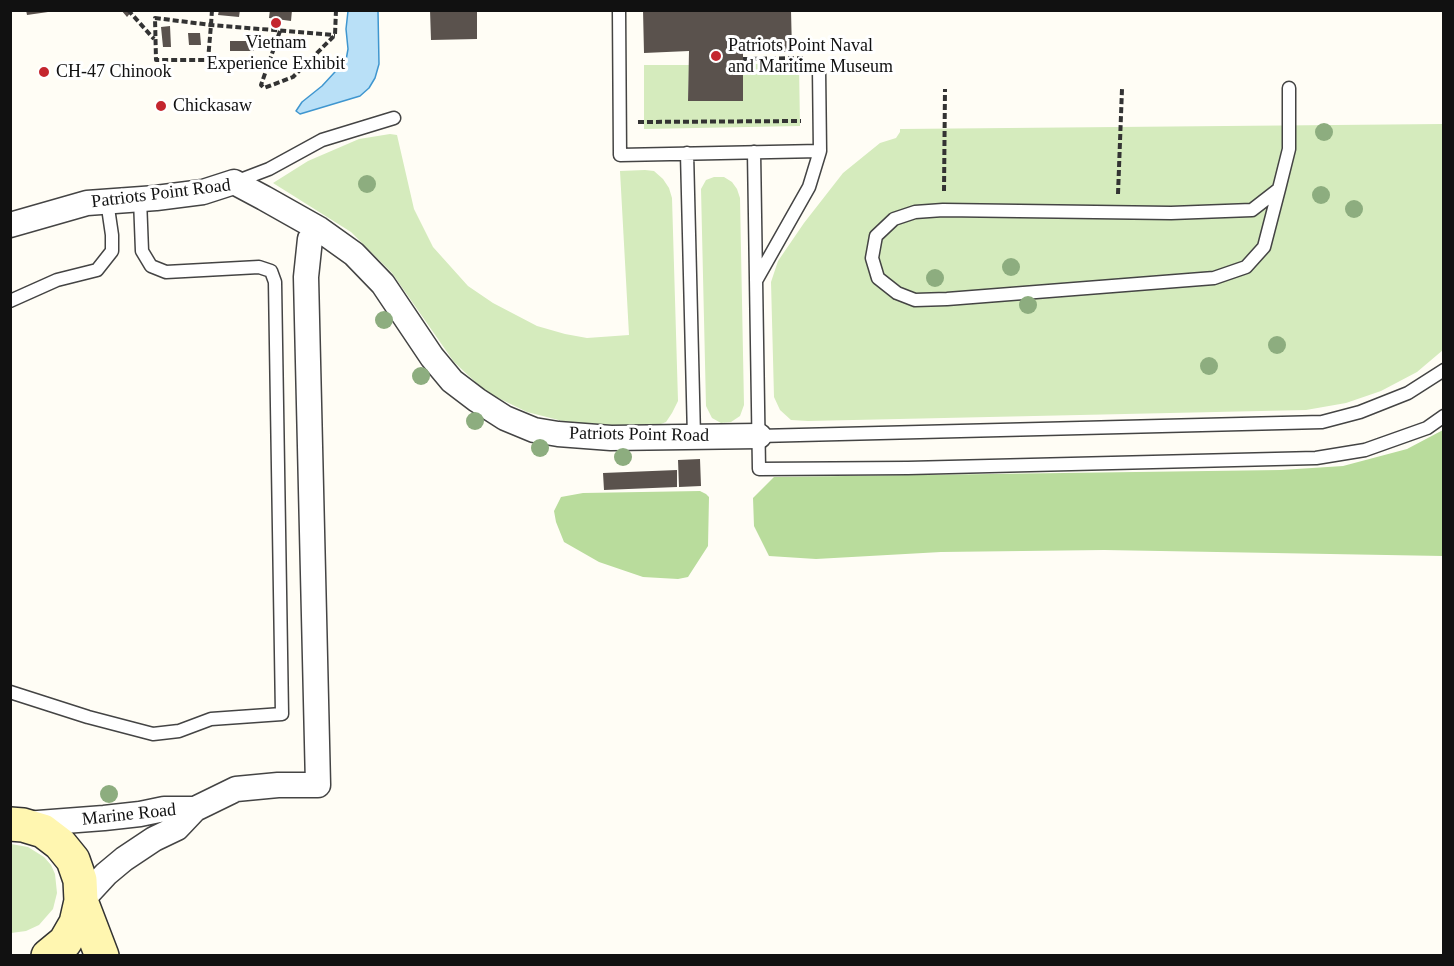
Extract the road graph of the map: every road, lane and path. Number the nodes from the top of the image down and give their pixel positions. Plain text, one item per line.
1 (128, 10) edge
2 (212, 10) edge
3 (336, 10) edge
4 (619, 10) edge
5 (211, 25) junction
6 (280, 31) junction
7 (335, 35) junction
8 (155, 39) junction
9 (809, 58) dead end
10 (743, 59) dead end
11 (819, 69) dead end
12 (1289, 88) dead end
13 (945, 89) dead end
14 (1122, 89) dead end
15 (394, 118) dead end
16 (820, 120) junction
17 (620, 122) junction
18 (820, 151) junction
19 (754, 152) junction
20 (687, 153) junction
21 (234, 182) junction
22 (1279, 189) junction
23 (140, 199) junction
24 (107, 201) junction
25 (944, 210) junction
26 (1117, 212) junction
27 (10, 225) edge
28 (319, 229) junction
29 (757, 280) junction
30 (10, 301) edge
31 (1443, 370) edge
32 (1443, 416) edge
33 (759, 435) junction
34 (694, 437) junction
35 (10, 692) edge
36 (195, 809) junction
37 (17, 824) edge
38 (81, 901) junction
39 (48, 956) edge
40 (102, 956) edge

1 - 8 path
2 - 5 path
3 - 7 path
4 - 17 lane
5 - 6 path
5 - 8 path
5 - 8 path
6 - 7 path
6 - 7 path
9 - 10 path
11 - 16 lane
12 - 22 lane
13 - 25 path
14 - 26 path
15 - 21 lane
16 - 17 path
16 - 18 lane
17 - 20 lane
18 - 19 lane
18 - 29 lane
19 - 20 lane
19 - 29 lane
20 - 34 lane
21 - 23 street, Patriots Point Road
21 - 28 street, Patriots Point Road
22 - 25 lane
22 - 26 lane
23 - 24 street, Patriots Point Road
23 - 35 lane
24 - 27 street, Patriots Point Road
24 - 30 lane
25 - 26 lane
28 - 34 street, Patriots Point Road
28 - 36 street
29 - 33 lane
31 - 33 lane
32 - 33 lane
33 - 34 street, Patriots Point Road
36 - 37 street, Marine Road
36 - 38 street, Marine Road
37 - 38 street
38 - 39 street
38 - 40 street

